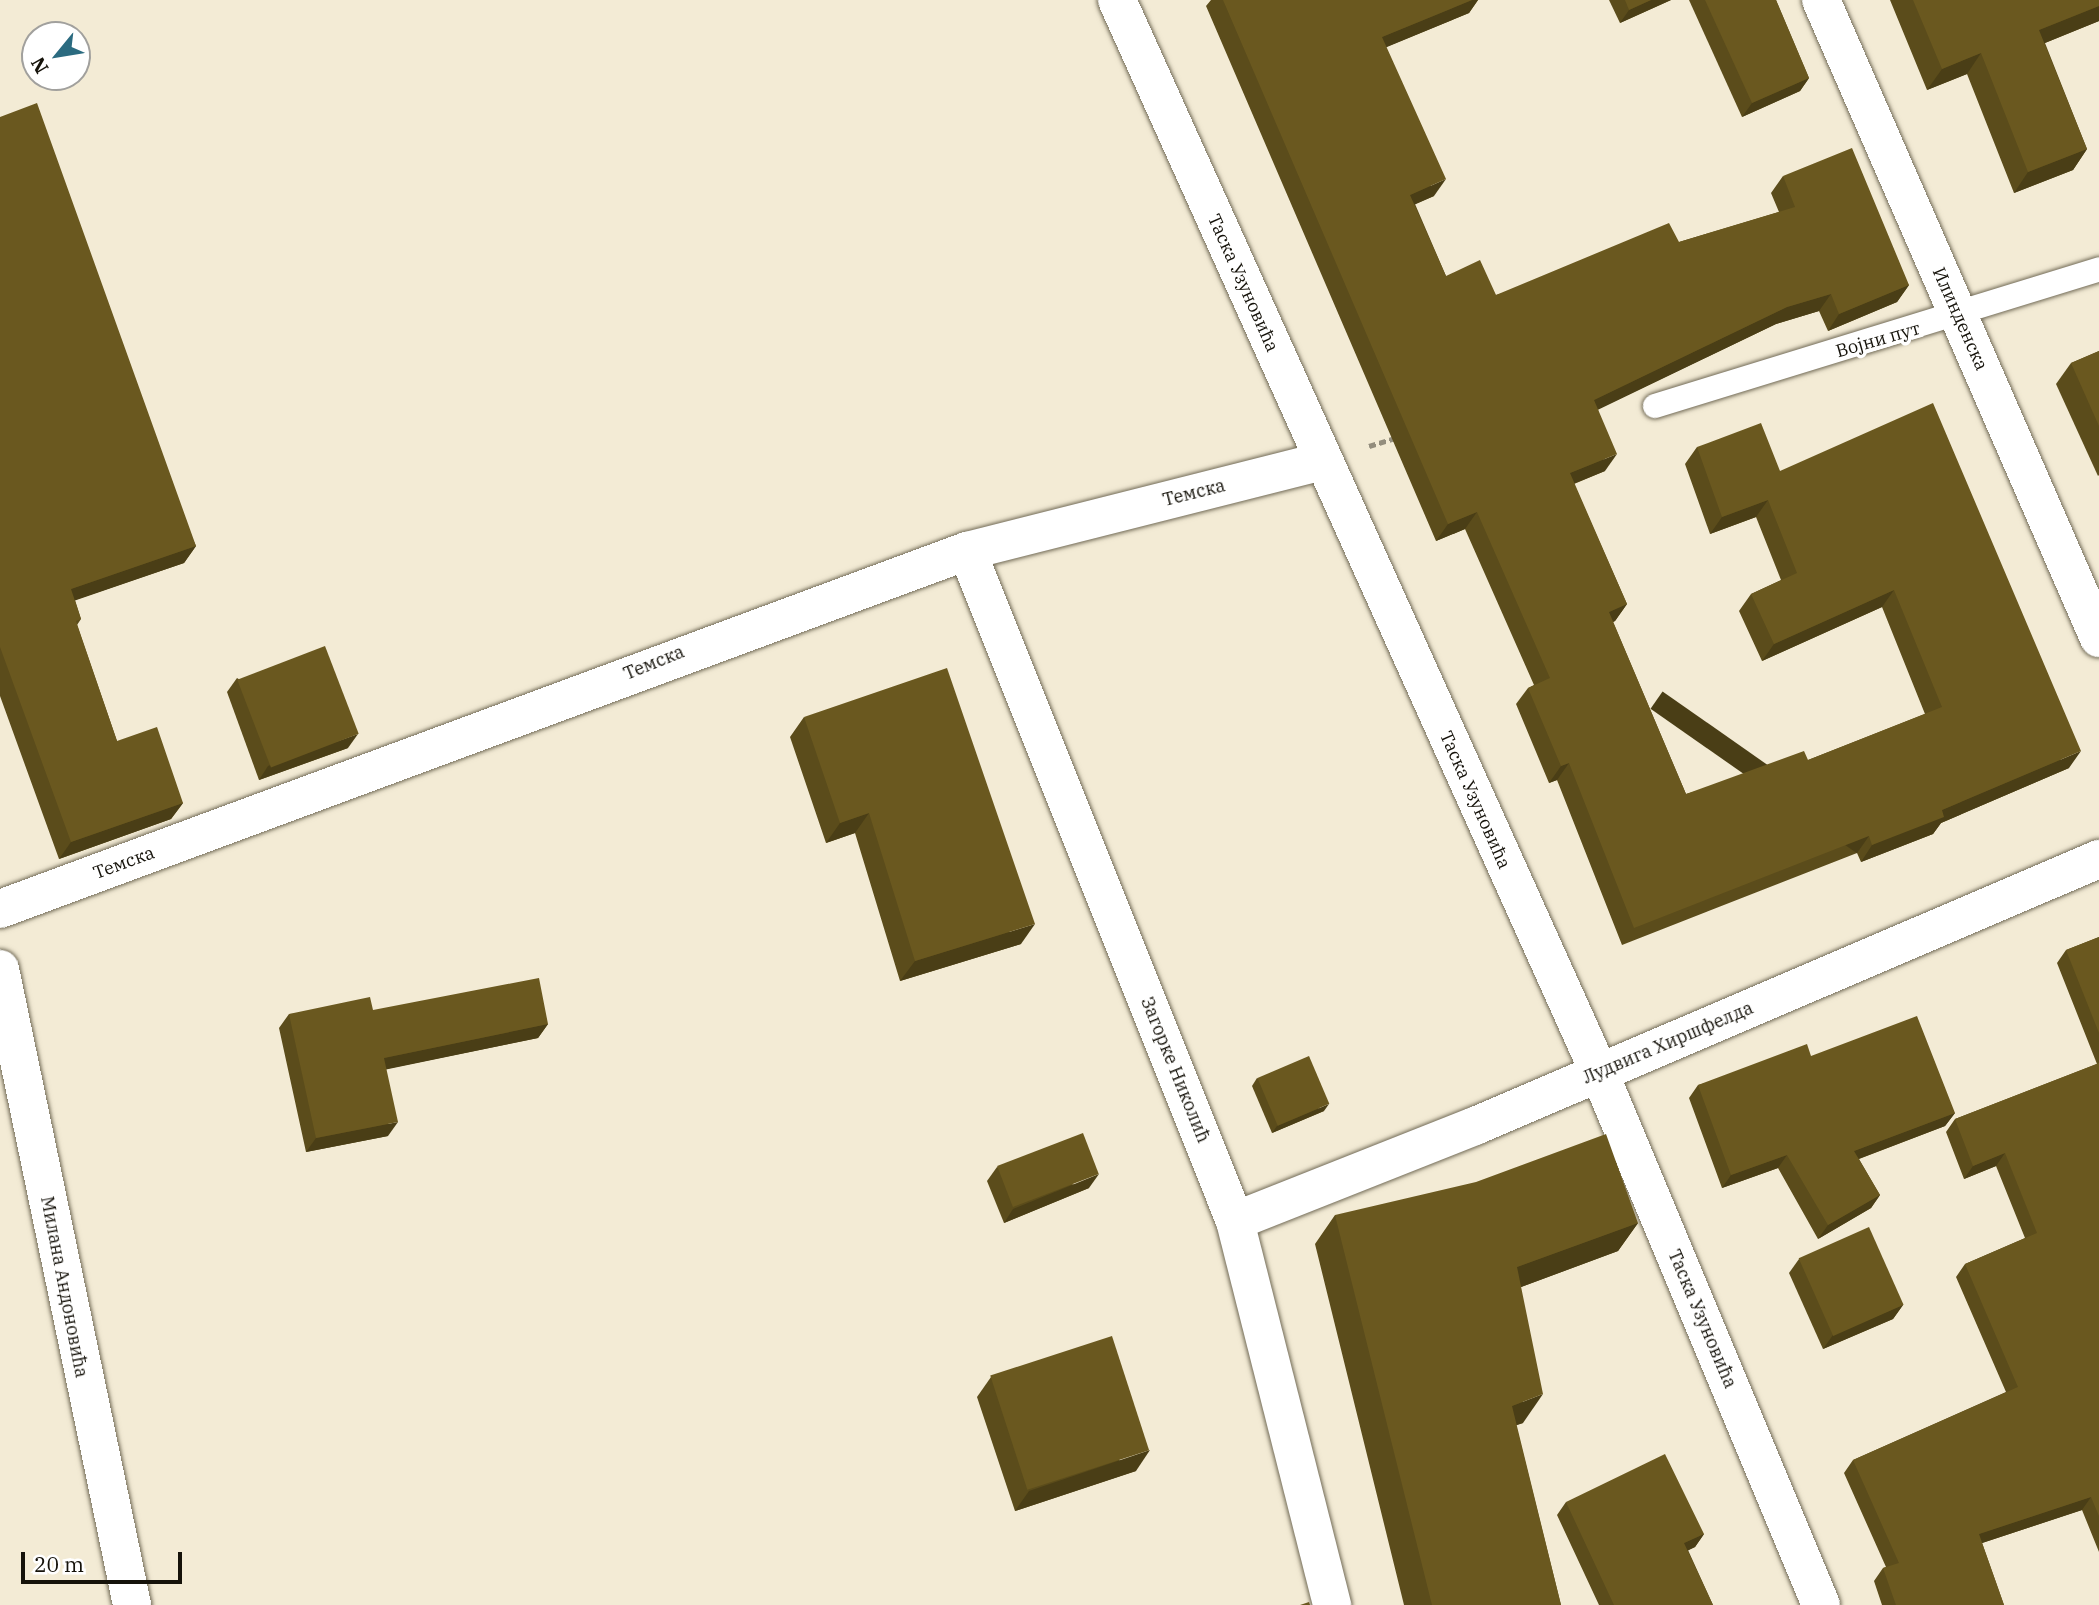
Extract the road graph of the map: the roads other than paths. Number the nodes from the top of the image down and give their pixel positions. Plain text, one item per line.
1 (1117, 0) edge
2 (1821, 0) edge
3 (2099, 269) edge
4 (1958, 317) junction
5 (1655, 406) dead end
6 (1322, 461) junction
7 (967, 551) junction
8 (2099, 638) edge
9 (2099, 859) edge
10 (0, 909) edge
11 (0, 969) edge
12 (1599, 1072) junction
13 (1235, 1221) junction
14 (132, 1605) edge
15 (1332, 1605) edge
16 (1821, 1605) edge

1 - 6 street, Таска Узуновића
2 - 4 street, Илинденска
3 - 4 lane, Војни пут
4 - 5 lane, Војни пут
4 - 8 street, Илинденска
6 - 7 street, Темска
6 - 12 street, Таска Узуновића
7 - 10 street, Темска
7 - 13 street, Загорке Николић
9 - 12 street, Лудвига Хиршфелда
11 - 14 street, Милана Андоновића
12 - 13 street, Лудвига Хиршфелда
12 - 16 street, Таска Узуновића
13 - 15 street, Загорке Николић

